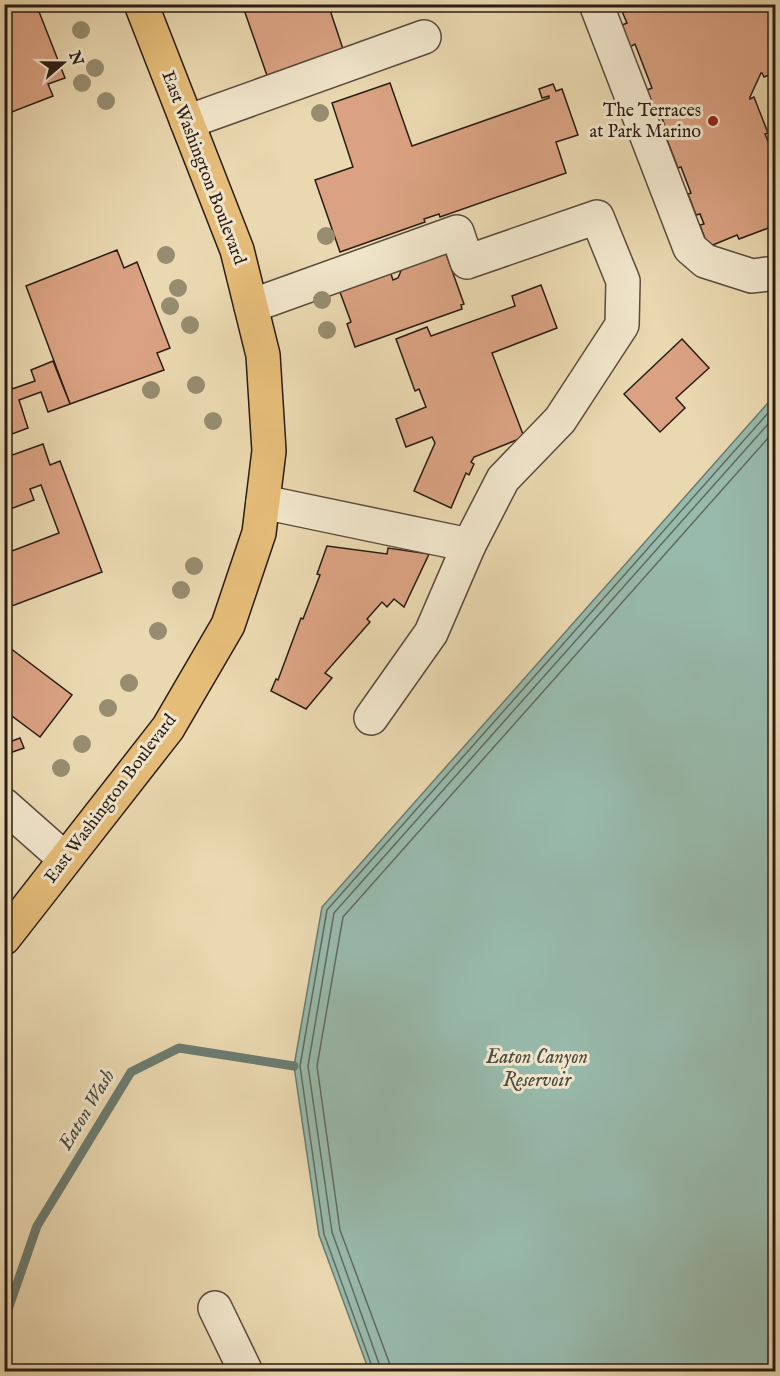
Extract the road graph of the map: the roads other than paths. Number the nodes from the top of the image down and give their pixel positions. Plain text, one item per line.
1 (141, 4) edge
2 (596, 4) edge
3 (424, 37) dead end
4 (187, 122) junction
5 (776, 273) edge
6 (251, 306) junction
7 (263, 502) junction
8 (469, 544) junction
9 (371, 718) dead end
10 (4, 805) edge
11 (65, 860) junction
12 (4, 938) edge
13 (215, 1308) dead end
14 (246, 1371) edge

1 - 4 main road, East Washington Boulevard
2 - 5 lane
3 - 4 lane
4 - 6 main road, East Washington Boulevard
6 - 7 main road, East Washington Boulevard
6 - 8 lane
7 - 8 lane
7 - 11 main road, East Washington Boulevard
8 - 9 lane
10 - 11 lane
11 - 12 main road, East Washington Boulevard
13 - 14 lane

